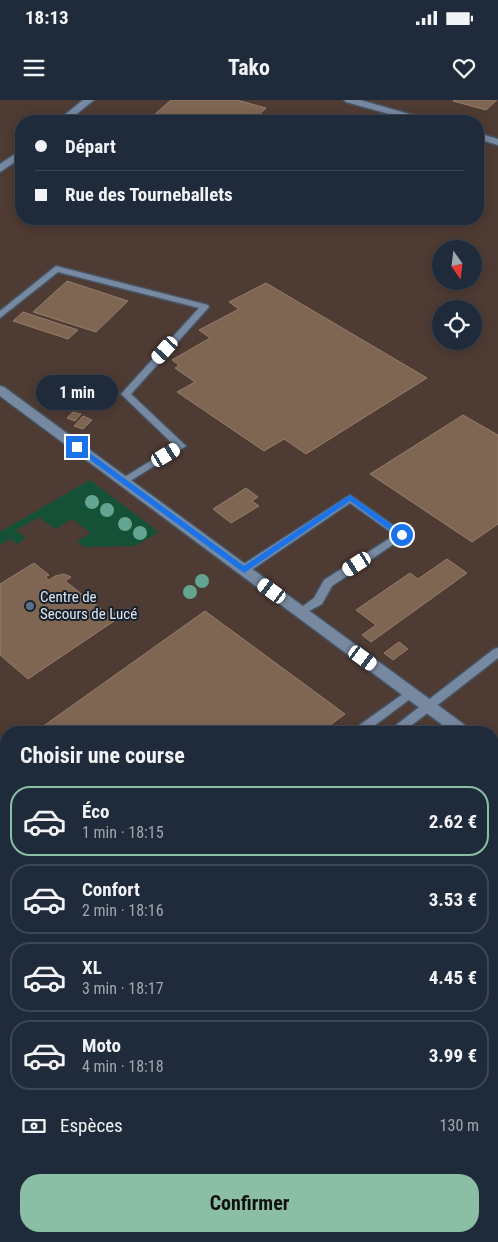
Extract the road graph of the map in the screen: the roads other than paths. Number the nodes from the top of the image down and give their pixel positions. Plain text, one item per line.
1 (89, 100) edge
2 (349, 100) edge
3 (70, 115) edge
4 (403, 115) edge
5 (484, 138) edge
6 (498, 142) edge
7 (15, 158) edge
8 (0, 169) edge
9 (0, 315) edge
10 (0, 390) edge
11 (123, 481) junction
12 (244, 570) junction
13 (300, 612) junction
14 (498, 652) edge
15 (410, 693) junction
16 (427, 706) junction
17 (366, 726) edge
18 (402, 726) edge
19 (455, 726) edge

1 - 3 street
2 - 4 street
5 - 6 street
7 - 8 street
9 - 11 lane
10 - 11 street
11 - 12 street
12 - 13 street
12 - 13 lane
13 - 15 street
14 - 16 lane
15 - 16 street
15 - 17 lane
16 - 18 lane
16 - 19 street

